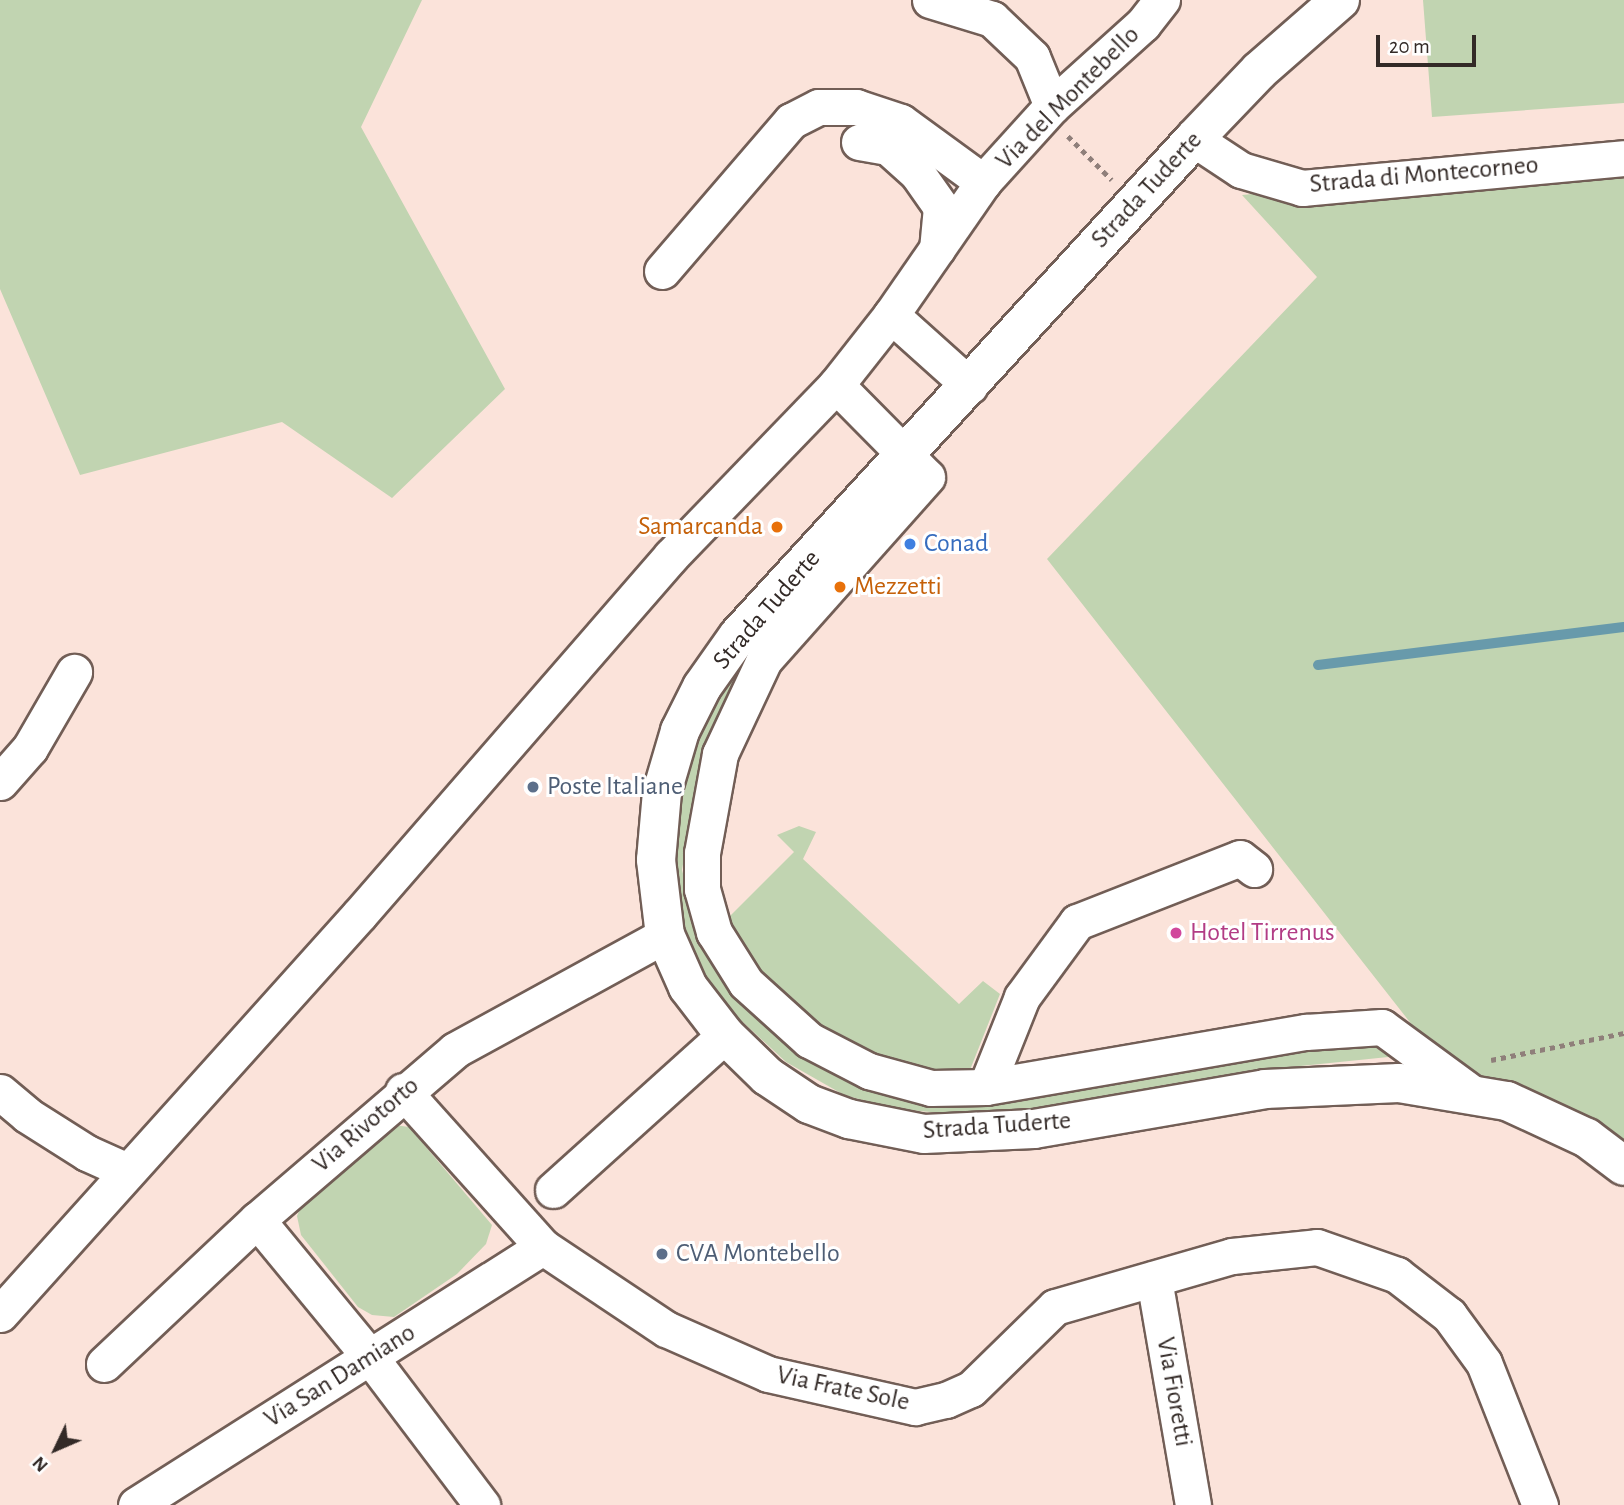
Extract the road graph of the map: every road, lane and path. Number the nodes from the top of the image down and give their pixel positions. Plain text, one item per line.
1 (930, 0) edge
2 (1161, 0) edge
3 (1340, 0) edge
4 (1057, 118) junction
5 (1194, 139) junction
6 (859, 142) dead end
7 (1624, 158) edge
8 (1104, 173) dead end
9 (983, 183) junction
10 (937, 249) junction
11 (662, 271) dead end
12 (891, 315) junction
13 (835, 384) junction
14 (970, 386) junction
15 (907, 455) junction
16 (751, 648) junction
17 (74, 672) dead end
18 (0, 782) edge
19 (1254, 869) dead end
20 (664, 935) junction
21 (1624, 1033) edge
22 (725, 1035) junction
23 (1457, 1082) junction
24 (986, 1087) junction
25 (403, 1091) junction
26 (0, 1092) edge
27 (1624, 1166) edge
28 (127, 1171) junction
29 (553, 1190) dead end
30 (257, 1220) junction
31 (543, 1247) junction
32 (1154, 1279) junction
33 (0, 1314) edge
34 (370, 1357) junction
35 (104, 1364) dead end
36 (136, 1505) edge
37 (482, 1505) edge
38 (1193, 1505) edge
39 (1539, 1505) edge

1 - 4 street
2 - 4 street, Via del Montebello
3 - 5 main road, Strada Tuderte
4 - 8 path
4 - 9 street, Via del Montebello
5 - 7 street, Strada di Montecorneo
5 - 14 main road, Strada Tuderte
6 - 10 street
9 - 10 street, Via del Montebello
9 - 11 street
10 - 12 street, Via del Montebello
12 - 13 street, Via del Montebello
12 - 14 street
13 - 15 street
13 - 28 street, Via del Montebello
14 - 15 main road, Strada Tuderte
15 - 16 main road, Strada Tuderte
16 - 20 main road, Strada Tuderte
16 - 24 street
17 - 18 street
19 - 24 street
20 - 22 main road, Strada Tuderte
20 - 25 street, Via Rivotorto
21 - 23 path
22 - 23 main road, Strada Tuderte
22 - 29 street
23 - 24 street
23 - 27 main road, Strada Tuderte
25 - 30 street, Via Rivotorto
25 - 31 street, Via Frate Sole
26 - 28 street
28 - 33 street, Via del Montebello
30 - 34 street
30 - 35 street, Via Rivotorto
31 - 32 street, Via Frate Sole
31 - 34 street, Via San Damiano
32 - 38 street, Via Fioretti
32 - 39 street, Via Frate Sole
34 - 36 street, Via San Damiano
34 - 37 street

